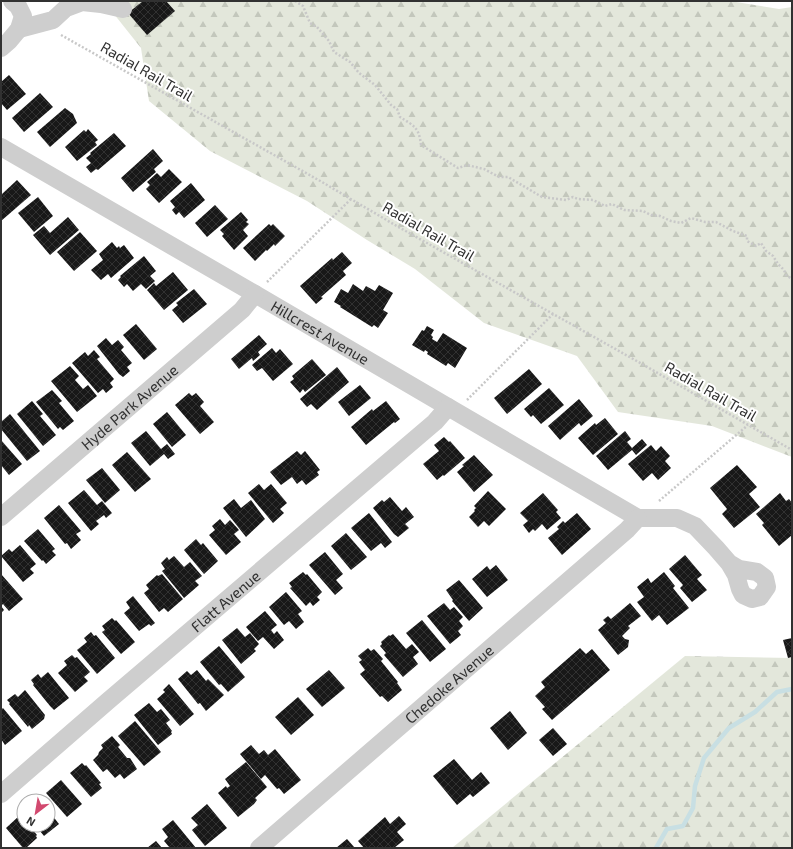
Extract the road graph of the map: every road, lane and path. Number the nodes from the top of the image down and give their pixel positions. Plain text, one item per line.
1 (12, 1) edge
2 (295, 1) edge
3 (123, 9) dead end
4 (19, 29) junction
5 (55, 32) dead end
6 (1, 48) edge
7 (1, 147) edge
8 (351, 199) junction
9 (792, 279) edge
10 (256, 294) junction
11 (553, 314) junction
12 (452, 409) junction
13 (748, 425) junction
14 (792, 450) edge
15 (1, 517) edge
16 (638, 518) junction
17 (729, 563) dead end
18 (1, 794) edge
19 (259, 848) edge

1 - 4 street
2 - 9 path
3 - 4 street
4 - 6 street
5 - 8 path, Radial Rail Trail
7 - 10 street, Hillcrest Avenue
8 - 10 path
8 - 11 path, Radial Rail Trail
10 - 12 street, Hillcrest Avenue
10 - 15 street, Hyde Park Avenue
11 - 12 path
11 - 13 path, Radial Rail Trail
12 - 16 street, Hillcrest Avenue
12 - 18 street, Flatt Avenue
13 - 14 path, Radial Rail Trail
13 - 16 path
16 - 17 street
16 - 19 street, Chedoke Avenue

